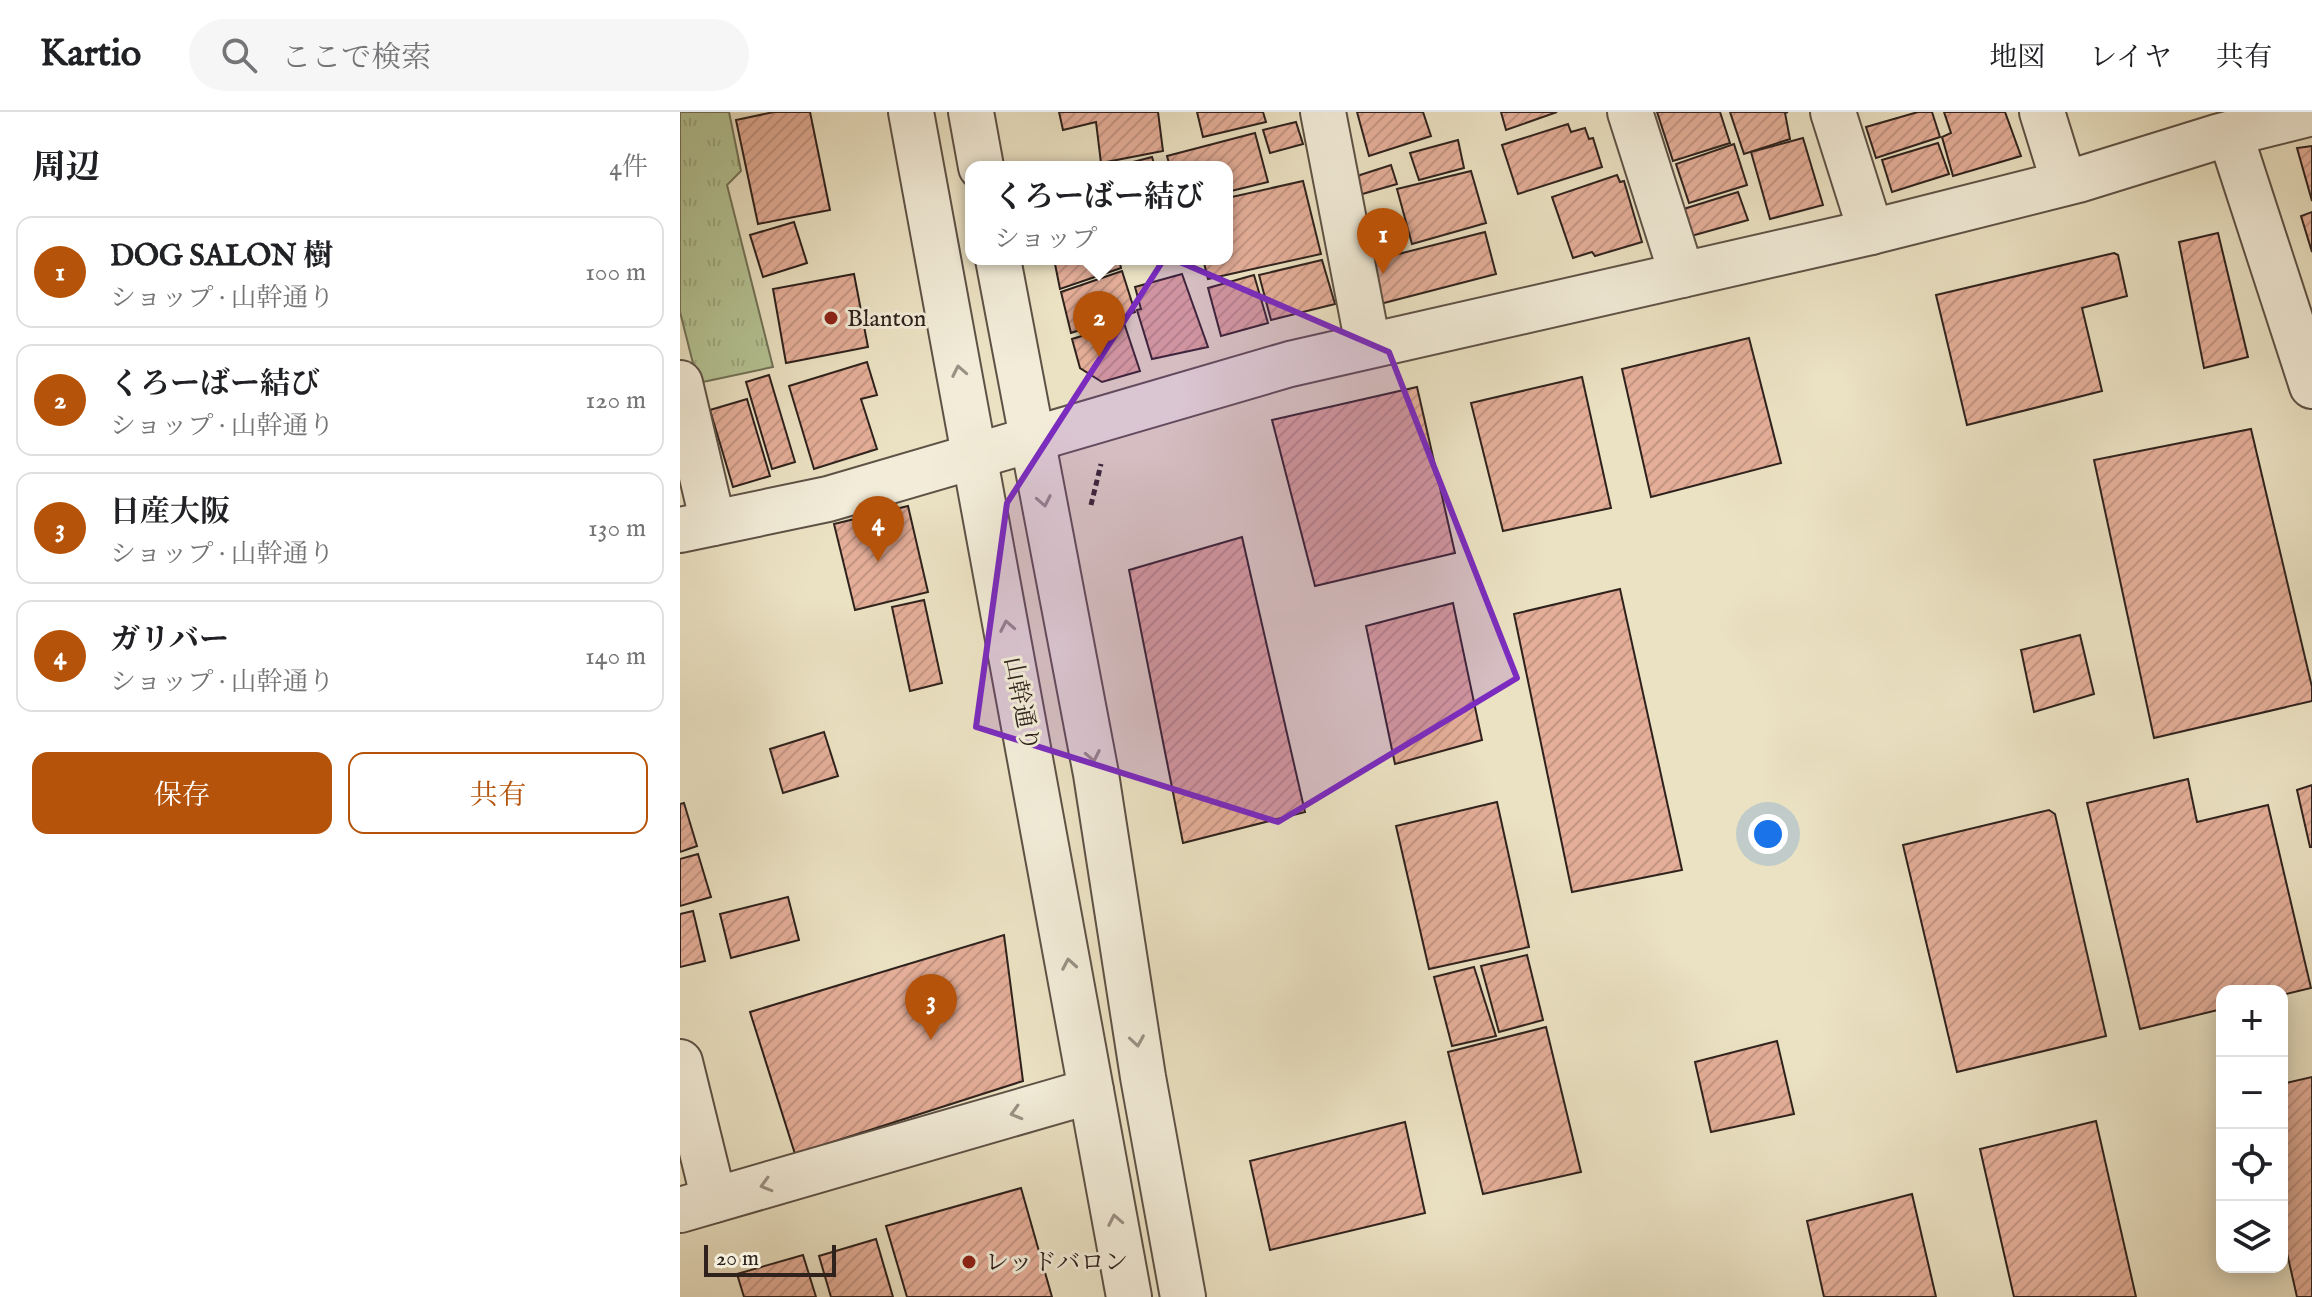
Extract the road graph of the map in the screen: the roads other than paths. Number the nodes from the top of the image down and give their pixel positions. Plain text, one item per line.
1 (911, 112) edge
2 (971, 112) edge
3 (1323, 112) edge
4 (1630, 112) edge
5 (1833, 112) edge
6 (2042, 112) edge
7 (2312, 113) edge
8 (2243, 125) edge
9 (980, 161) edge
10 (2064, 183) junction
11 (1871, 232) junction
12 (999, 265) edge
13 (1682, 275) junction
14 (2300, 310) edge
15 (1368, 345) junction
16 (680, 383) edge
17 (2312, 386) edge
18 (1032, 440) junction
19 (975, 455) junction
20 (697, 527) edge
21 (680, 1062) edge
22 (1091, 1091) junction
23 (697, 1205) edge
24 (1129, 1297) edge
25 (1183, 1297) edge

19 -> 1 street, 山幹通り
2 - 9 street
3 - 15 street
4 - 13 street
5 - 11 street
6 - 10 street
7 - 8 street
8 - 10 street
8 - 14 street
10 - 11 street
11 - 13 street
12 - 18 street
13 - 15 street
14 - 17 street
15 - 18 street
16 - 20 street
18 - 19 street
18 -> 25 street
19 - 20 street
22 -> 19 street, 山幹通り
21 - 23 street
22 -> 23 street
24 -> 22 street, 山幹通り

